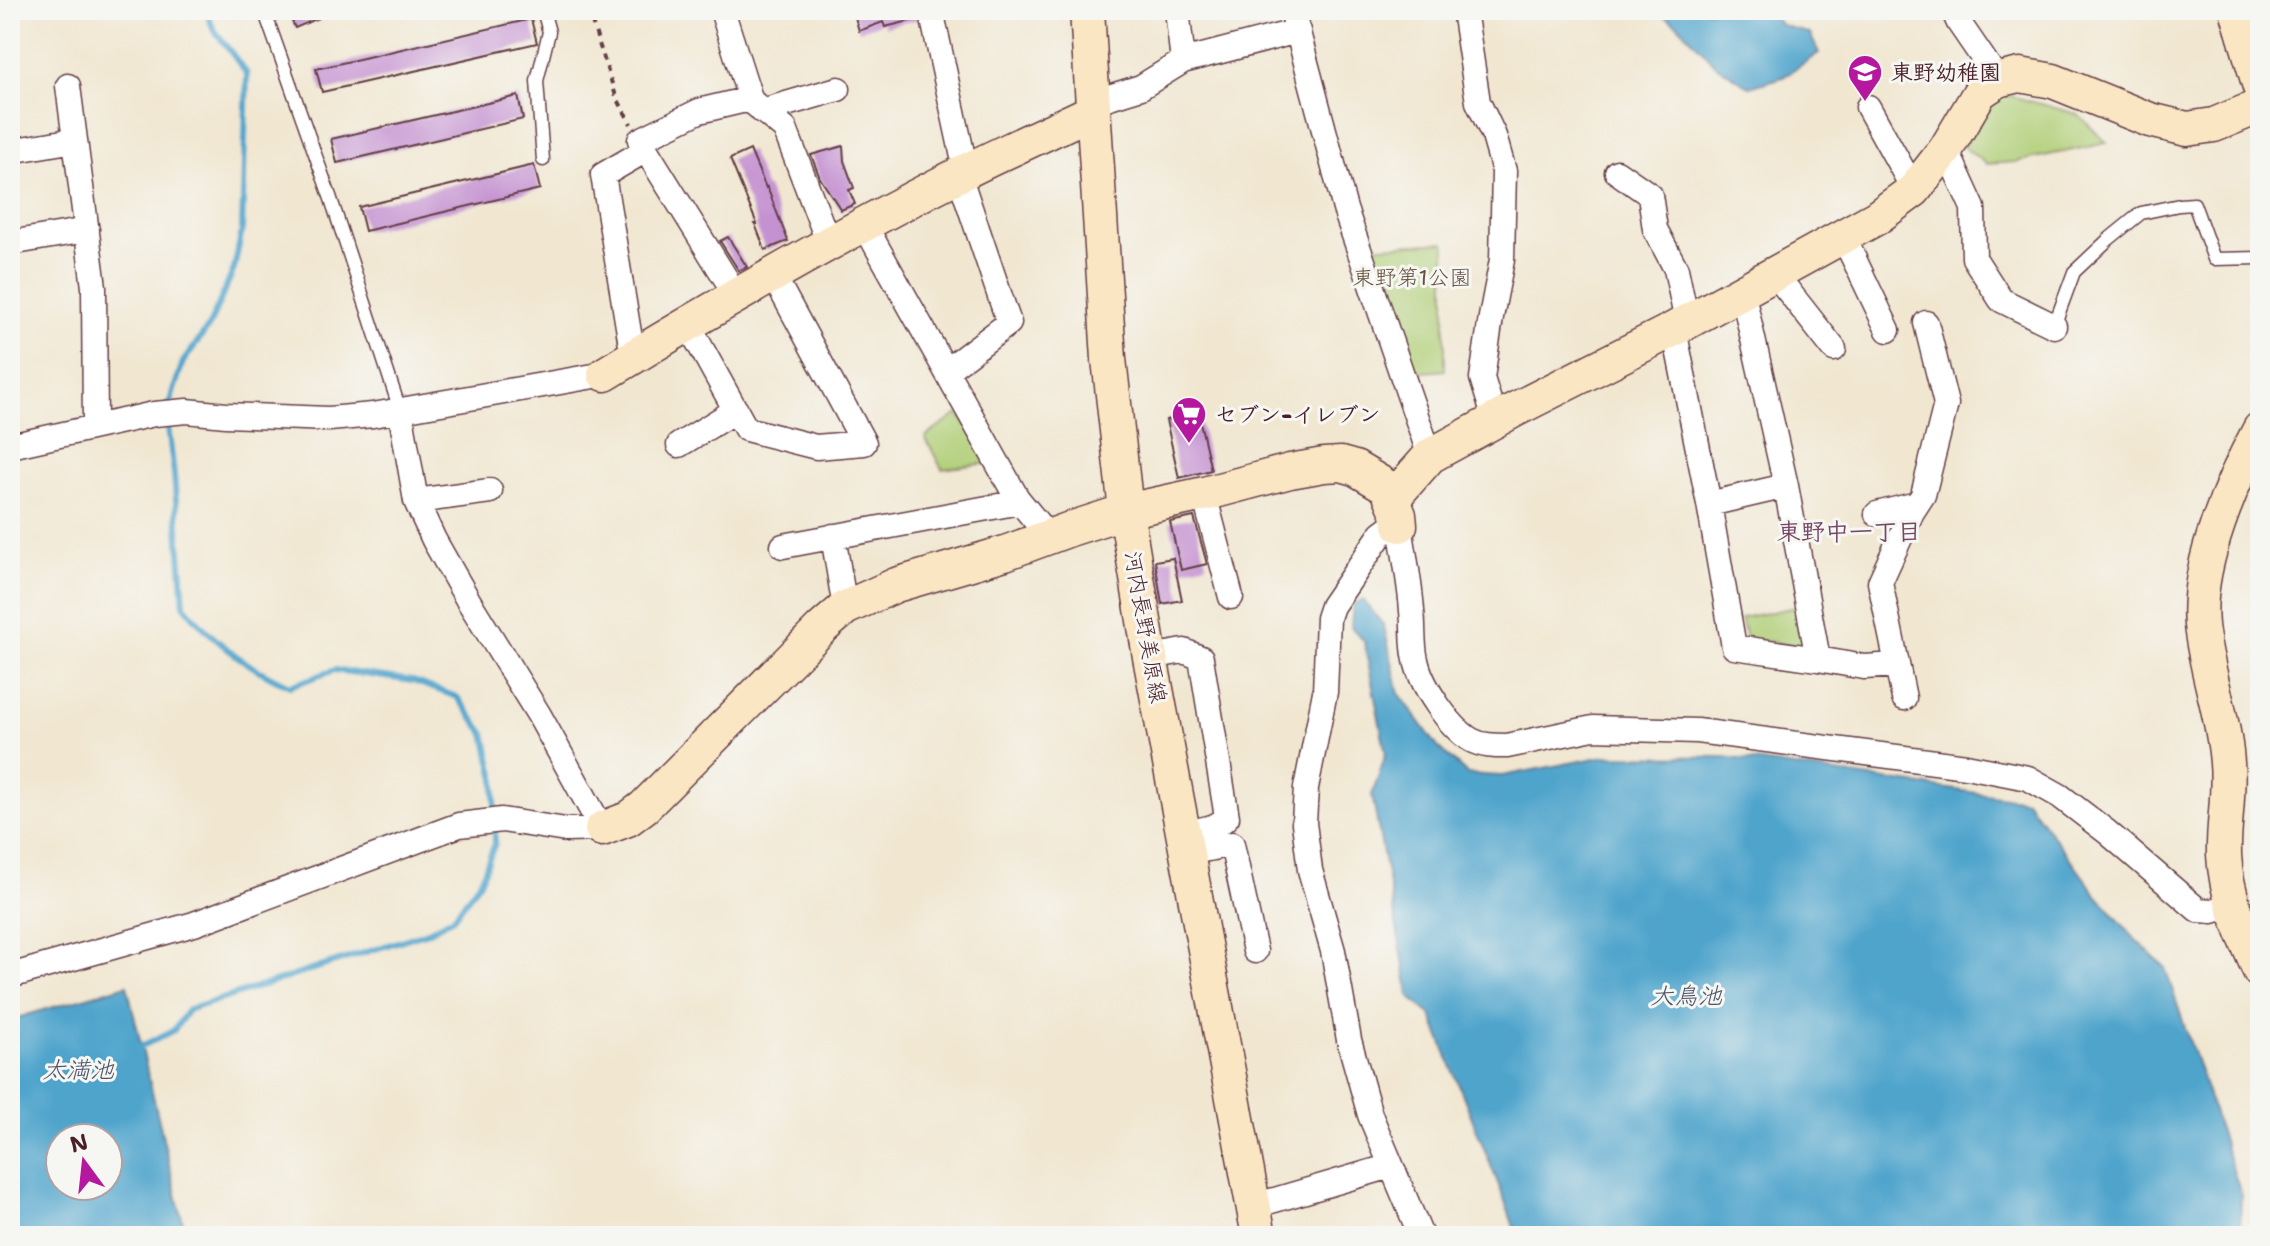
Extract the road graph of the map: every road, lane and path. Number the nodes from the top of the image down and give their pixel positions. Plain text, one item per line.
1 (264, 10) edge
2 (543, 10) edge
3 (588, 10) edge
4 (722, 10) edge
5 (931, 10) edge
6 (1177, 10) edge
7 (1464, 10) edge
8 (1953, 10) edge
9 (2237, 10) edge
10 (1093, 11) edge
11 (1295, 20) edge
12 (1183, 61) junction
13 (1998, 80) junction
14 (68, 86) dead end
15 (2260, 87) edge
16 (838, 89) dead end
17 (757, 106) junction
18 (1093, 106) junction
19 (2260, 106) edge
20 (1868, 107) dead end
21 (75, 140) junction
22 (640, 140) joint
23 (1946, 149) junction
24 (10, 151) edge
25 (543, 160) dead end
26 (1617, 172) dead end
27 (962, 173) junction
28 (1914, 190) junction
29 (864, 224) junction
30 (87, 230) junction
31 (1843, 236) junction
32 (10, 243) edge
33 (829, 244) junction
34 (2260, 258) edge
35 (1775, 274) junction
36 (773, 275) junction
37 (1742, 290) junction
38 (736, 295) junction
39 (1926, 323) dead end
40 (688, 324) junction
41 (1681, 325) junction
42 (2054, 326) joint
43 (1888, 330) dead end
44 (1834, 349) dead end
45 (619, 365) junction
46 (946, 371) junction
47 (400, 410) junction
48 (736, 410) junction
49 (1495, 420) junction
50 (95, 427) junction
51 (2260, 429) edge
52 (679, 445) dead end
53 (10, 446) edge
54 (1430, 456) junction
55 (1786, 486) junction
56 (490, 491) dead end
57 (1204, 494) junction
58 (416, 501) junction
59 (1020, 502) junction
60 (1709, 504) junction
61 (1917, 504) junction
62 (1126, 511) junction
63 (1397, 511) junction
64 (1877, 514) dead end
65 (833, 536) junction
66 (1048, 536) junction
67 (783, 546) dead end
68 (1231, 597) dead end
69 (845, 608) junction
70 (1150, 657) junction
71 (1818, 659) junction
72 (1897, 665) junction
73 (1904, 698) dead end
74 (602, 829) junction
75 (1186, 843) junction
76 (2232, 905) junction
77 (1255, 951) dead end
78 (2260, 971) edge
79 (10, 976) edge
80 (1391, 1166) junction
81 (1257, 1221) edge
82 (1421, 1236) edge

1 - 47 lane
2 - 25 lane
3 - 22 path
4 - 17 street
5 - 27 street
6 - 12 street
7 - 49 street
8 - 13 street
9 - 15 street
10 - 18 street, 河内長野美原線
11 - 12 street
11 - 54 street
12 - 18 street
13 - 19 street
13 - 23 street
14 - 21 street
16 - 17 street
17 - 22 street
17 - 33 street
18 - 27 street
18 - 62 street, 河内長野美原線
20 - 28 street
21 - 24 street
21 - 30 street
23 - 28 street
23 - 42 street
26 - 41 street
27 - 29 street
27 - 46 street
28 - 31 street
29 - 33 street
29 - 46 street
30 - 32 street
30 - 50 street
31 - 35 street
31 - 43 street
33 - 36 street
34 - 42 lane
35 - 37 street
35 - 44 street
36 - 38 street
36 - 48 street
37 - 41 street
37 - 55 street
38 - 40 street
38 - 45 street
39 - 61 street
40 - 45 street
40 - 48 street
41 - 49 street
41 - 60 street
45 - 47 street
46 - 59 street
47 - 50 street
47 - 58 street
48 - 52 street
49 - 54 street
50 - 53 street
51 - 76 street
54 - 63 street
55 - 60 street
55 - 71 street
56 - 58 street
57 - 62 street
57 - 63 street
57 - 68 street
58 - 74 street
59 - 65 street
59 - 66 street
60 - 71 street
61 - 64 street
61 - 72 street
62 - 66 street
62 - 70 street, 河内長野美原線
63 - 76 street
63 - 80 street
65 - 67 street
65 - 69 street
66 - 69 street
69 - 74 street
70 - 75 street, 河内長野美原線
70 - 75 street
71 - 72 street
72 - 73 street
74 - 79 street
75 - 77 street
75 - 81 street, 河内長野美原線
76 - 78 street
80 - 81 street
80 - 82 street

